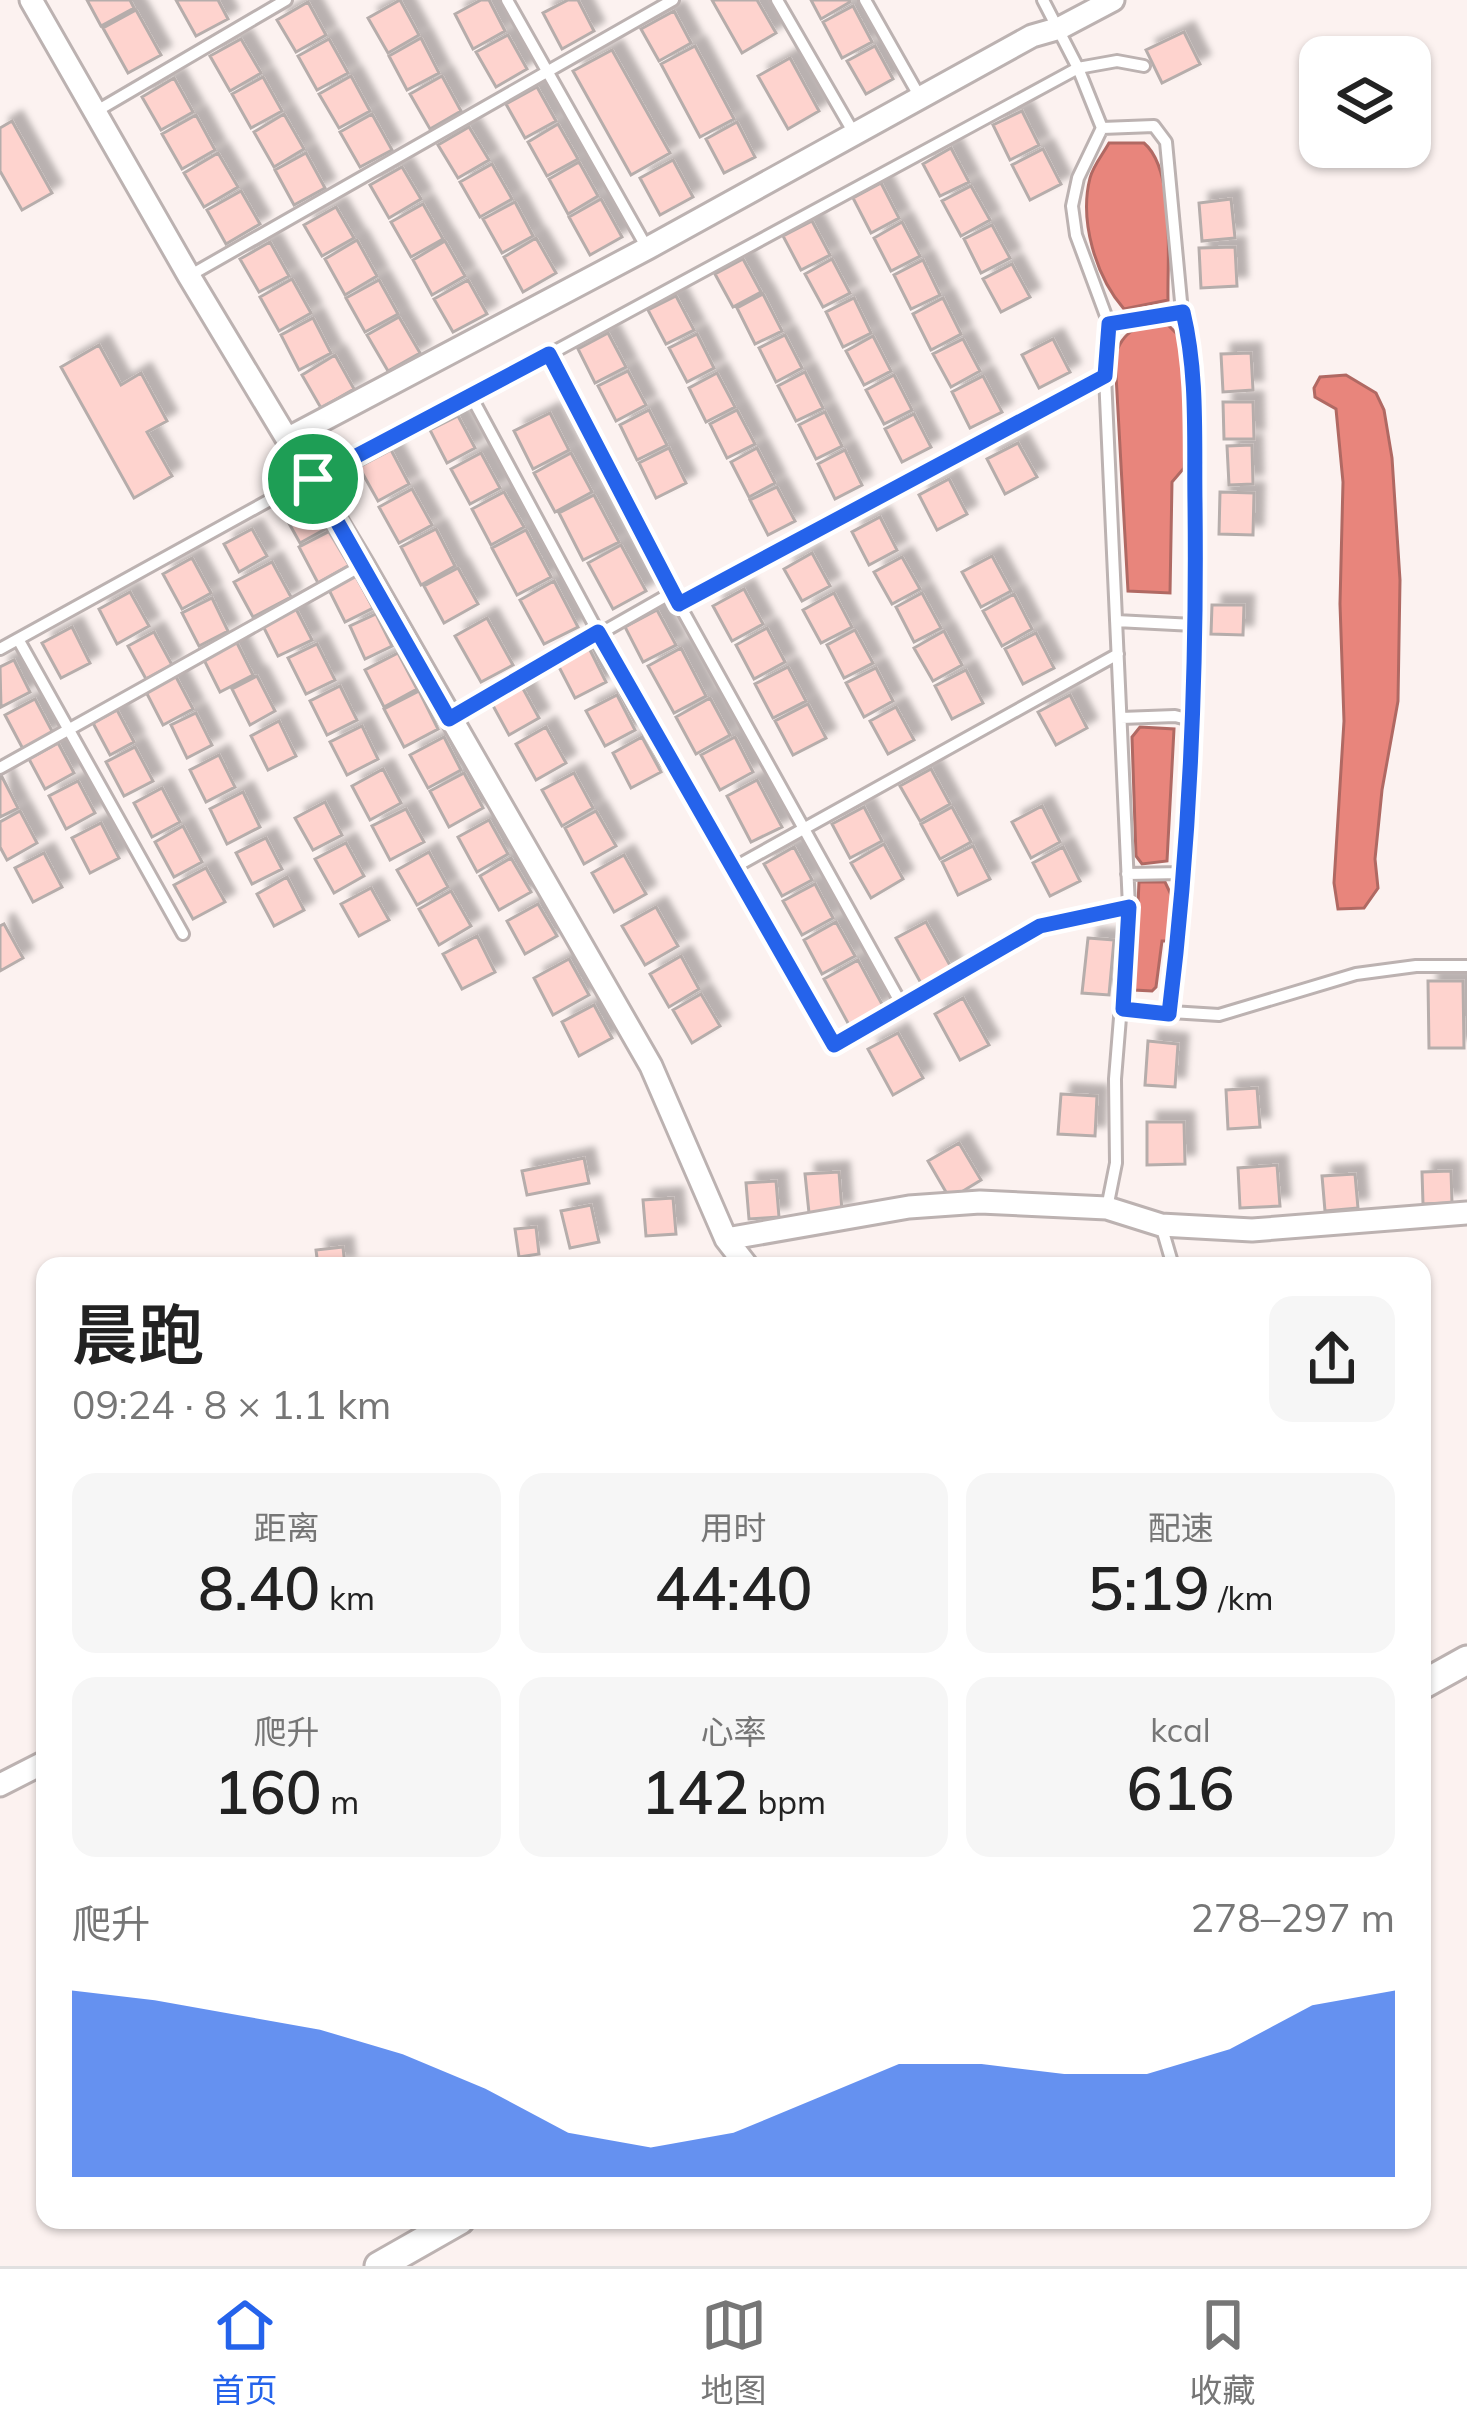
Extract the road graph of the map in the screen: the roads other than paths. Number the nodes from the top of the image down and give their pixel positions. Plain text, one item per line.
1 (31, 0) edge
2 (286, 0) edge
3 (507, 0) edge
4 (673, 0) edge
5 (777, 0) edge
6 (865, 0) edge
7 (1042, 0) edge
8 (1113, 0) edge
9 (1060, 28) junction
10 (1144, 66) dead end
11 (1078, 68) junction
12 (548, 72) junction
13 (921, 99) junction
14 (94, 112) junction
15 (1102, 128) junction
16 (855, 135) junction
17 (648, 248) junction
18 (189, 276) junction
19 (1183, 312) junction
20 (1109, 324) junction
21 (549, 354) junction
22 (1105, 376) junction
23 (471, 396) junction
24 (287, 439) junction
25 (313, 479) junction
26 (363, 565) junction
27 (676, 598) junction
28 (1116, 621) junction
29 (1194, 625) junction
30 (598, 632) junction
31 (18, 639) junction
32 (0, 649) edge
33 (1118, 654) junction
34 (1120, 718) junction
35 (449, 719) junction
36 (1191, 720) junction
37 (68, 731) junction
38 (0, 768) edge
39 (805, 827) junction
40 (735, 867) junction
41 (1181, 873) junction
42 (1127, 874) junction
43 (1129, 907) junction
44 (183, 934) dead end
45 (1467, 966) edge
46 (903, 1006) junction
47 (1123, 1009) junction
48 (1169, 1014) junction
49 (1107, 1208) junction
50 (1467, 1213) edge
51 (1161, 1225) junction
52 (726, 1239) junction
53 (740, 1257) edge
54 (1170, 1257) edge
55 (1467, 1660) edge
56 (1431, 1680) edge
57 (36, 1767) edge
58 (0, 1785) edge
59 (444, 2229) edge
60 (380, 2266) edge

1 - 14 street
2 - 14 lane
3 - 12 lane
4 - 12 lane
5 - 16 lane
6 - 13 lane
7 - 9 lane
8 - 9 street
9 - 11 lane
9 - 13 street
10 - 11 lane
11 - 15 lane
11 - 21 lane
12 - 17 lane
12 - 18 lane
13 - 16 street
14 - 18 street
15 - 19 lane
15 - 20 lane
16 - 17 street
17 - 24 street
18 - 24 street
19 - 20 lane
19 - 29 lane
20 - 22 lane
21 - 23 lane
21 - 27 lane
22 - 27 lane
22 - 28 lane
23 - 25 lane
23 - 30 lane
24 - 25 street
25 - 26 street
25 - 31 lane
26 - 35 street
26 - 37 lane
27 - 30 lane
27 - 39 lane
28 - 29 lane
28 - 33 lane
29 - 36 lane
30 - 35 lane
30 - 40 lane
31 - 32 lane
31 - 37 lane
33 - 34 lane
33 - 39 lane
34 - 36 lane
34 - 42 lane
35 - 52 street
36 - 41 lane
37 - 38 lane
37 - 44 lane
39 - 40 lane
39 - 46 lane
40 - 46 lane
41 - 42 lane
41 - 48 lane
42 - 43 lane
43 - 46 lane
43 - 47 lane
45 - 48 lane
47 - 48 lane
47 - 49 lane
49 - 51 street
49 - 52 street
50 - 51 street
51 - 54 lane
52 - 53 street
55 - 56 street
57 - 58 street
59 - 60 street

